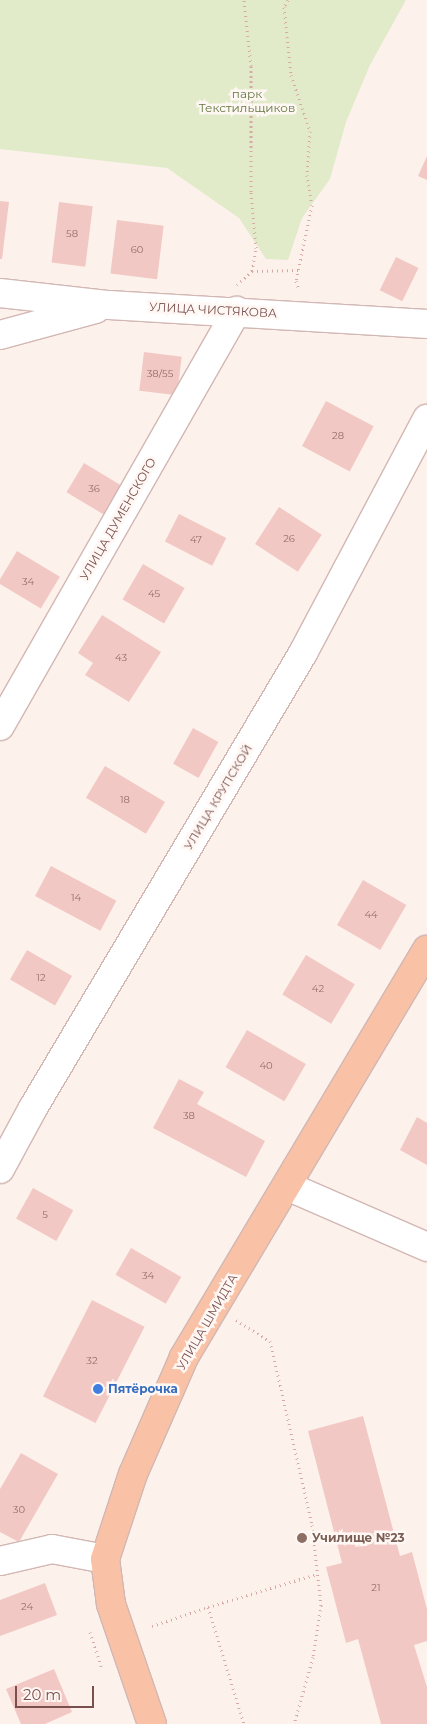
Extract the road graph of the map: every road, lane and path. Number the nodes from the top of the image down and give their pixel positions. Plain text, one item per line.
1 (244, 0) edge
2 (288, 0) edge
3 (300, 270) junction
4 (252, 271) junction
5 (0, 293) edge
6 (109, 305) junction
7 (224, 311) junction
8 (306, 315) junction
9 (427, 324) edge
10 (0, 335) edge
11 (427, 419) edge
12 (0, 726) edge
13 (427, 950) edge
14 (0, 1169) edge
15 (287, 1186) junction
16 (427, 1247) edge
17 (215, 1306) junction
18 (105, 1558) junction
19 (0, 1561) edge
20 (318, 1574) junction
21 (208, 1607) junction
22 (152, 1626) dead end
23 (152, 1724) edge
24 (244, 1724) edge
25 (294, 1724) edge

1 - 4 path
2 - 3 path
3 - 4 path
3 - 8 path
4 - 7 path
5 - 6 street, УЛИЦА ЧИСТЯКОВА
6 - 7 street, УЛИЦА ЧИСТЯКОВА
6 - 10 street
7 - 8 street, УЛИЦА ЧИСТЯКОВА
7 - 12 street, УЛИЦА ДУМЕНСКОГО
8 - 9 street, УЛИЦА ЧИСТЯКОВА
11 - 14 street, УЛИЦА КРУПСКОЙ
13 - 15 main road, УЛИЦА ШМИДТА
15 - 16 street
15 - 17 main road, УЛИЦА ШМИДТА
17 - 18 main road, УЛИЦА ШМИДТА
17 - 20 path
18 - 19 street
18 - 23 main road, УЛИЦА ШМИДТА
20 - 21 path
20 - 25 path
21 - 22 path
21 - 24 path

